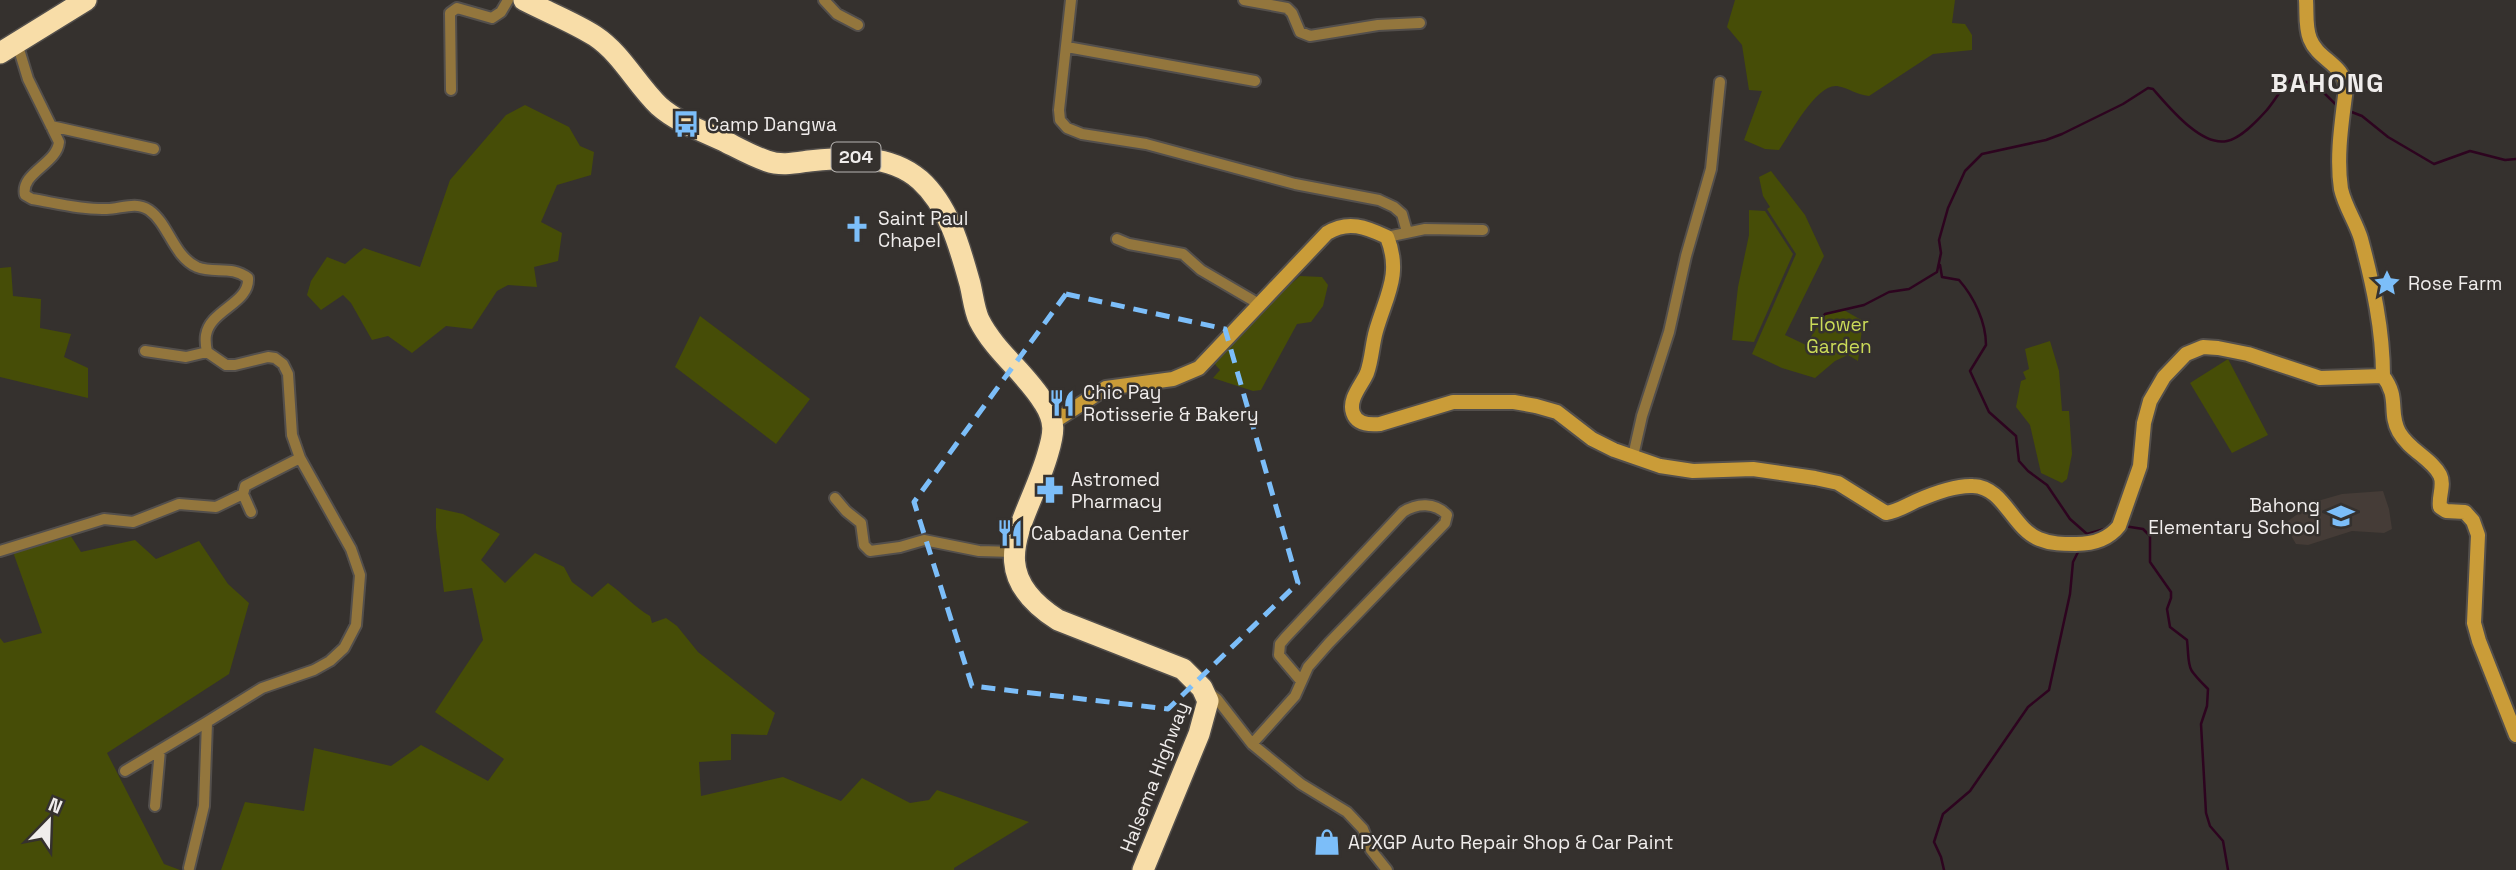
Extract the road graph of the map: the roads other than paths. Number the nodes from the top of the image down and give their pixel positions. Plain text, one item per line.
1 (86, 0) edge
2 (508, 0) edge
3 (524, 0) edge
4 (840, 0) edge
5 (1072, 0) edge
6 (1244, 0) edge
7 (2306, 0) edge
8 (827, 4) edge
9 (1420, 23) dead end
10 (858, 25) dead end
11 (1067, 47) junction
12 (9, 48) edge
13 (1255, 82) dead end
14 (1720, 82) dead end
15 (451, 90) dead end
16 (51, 125) junction
17 (153, 149) dead end
18 (1483, 230) dead end
19 (1407, 232) junction
20 (1388, 237) junction
21 (1118, 239) dead end
22 (1259, 304) junction
23 (145, 351) dead end
24 (207, 352) junction
25 (2383, 376) junction
26 (1053, 422) junction
27 (1633, 456) junction
28 (300, 458) junction
29 (243, 494) junction
30 (835, 498) dead end
31 (251, 512) dead end
32 (0, 551) edge
33 (1014, 552) junction
34 (1301, 681) junction
35 (1202, 688) junction
36 (207, 722) junction
37 (2516, 735) edge
38 (1252, 744) junction
39 (160, 750) junction
40 (125, 771) dead end
41 (155, 806) dead end
42 (189, 868) dead end
43 (1143, 870) edge
44 (1387, 870) edge

1 - 12 highway
2 - 15 street
3 - 26 highway, 204
4 - 8 street
5 - 11 street
6 - 9 street
7 - 25 street
8 - 10 street
11 - 13 street
11 - 19 street
12 - 16 street
14 - 27 street
16 - 17 street
16 - 24 street
18 - 19 street
19 - 20 street
20 - 22 street
20 - 27 street
21 - 22 street
22 - 26 street
23 - 24 street
24 - 28 street
25 - 27 street
25 - 37 street
26 - 33 highway, Halsema Highway
28 - 29 street
28 - 36 street
29 - 31 street
29 - 32 street
30 - 33 street
33 - 35 highway, Halsema Highway
34 - 34 street
34 - 38 street
35 - 38 street
35 - 43 highway, Halsema Highway
36 - 39 street
36 - 42 street
38 - 44 street
39 - 40 street
39 - 41 street

